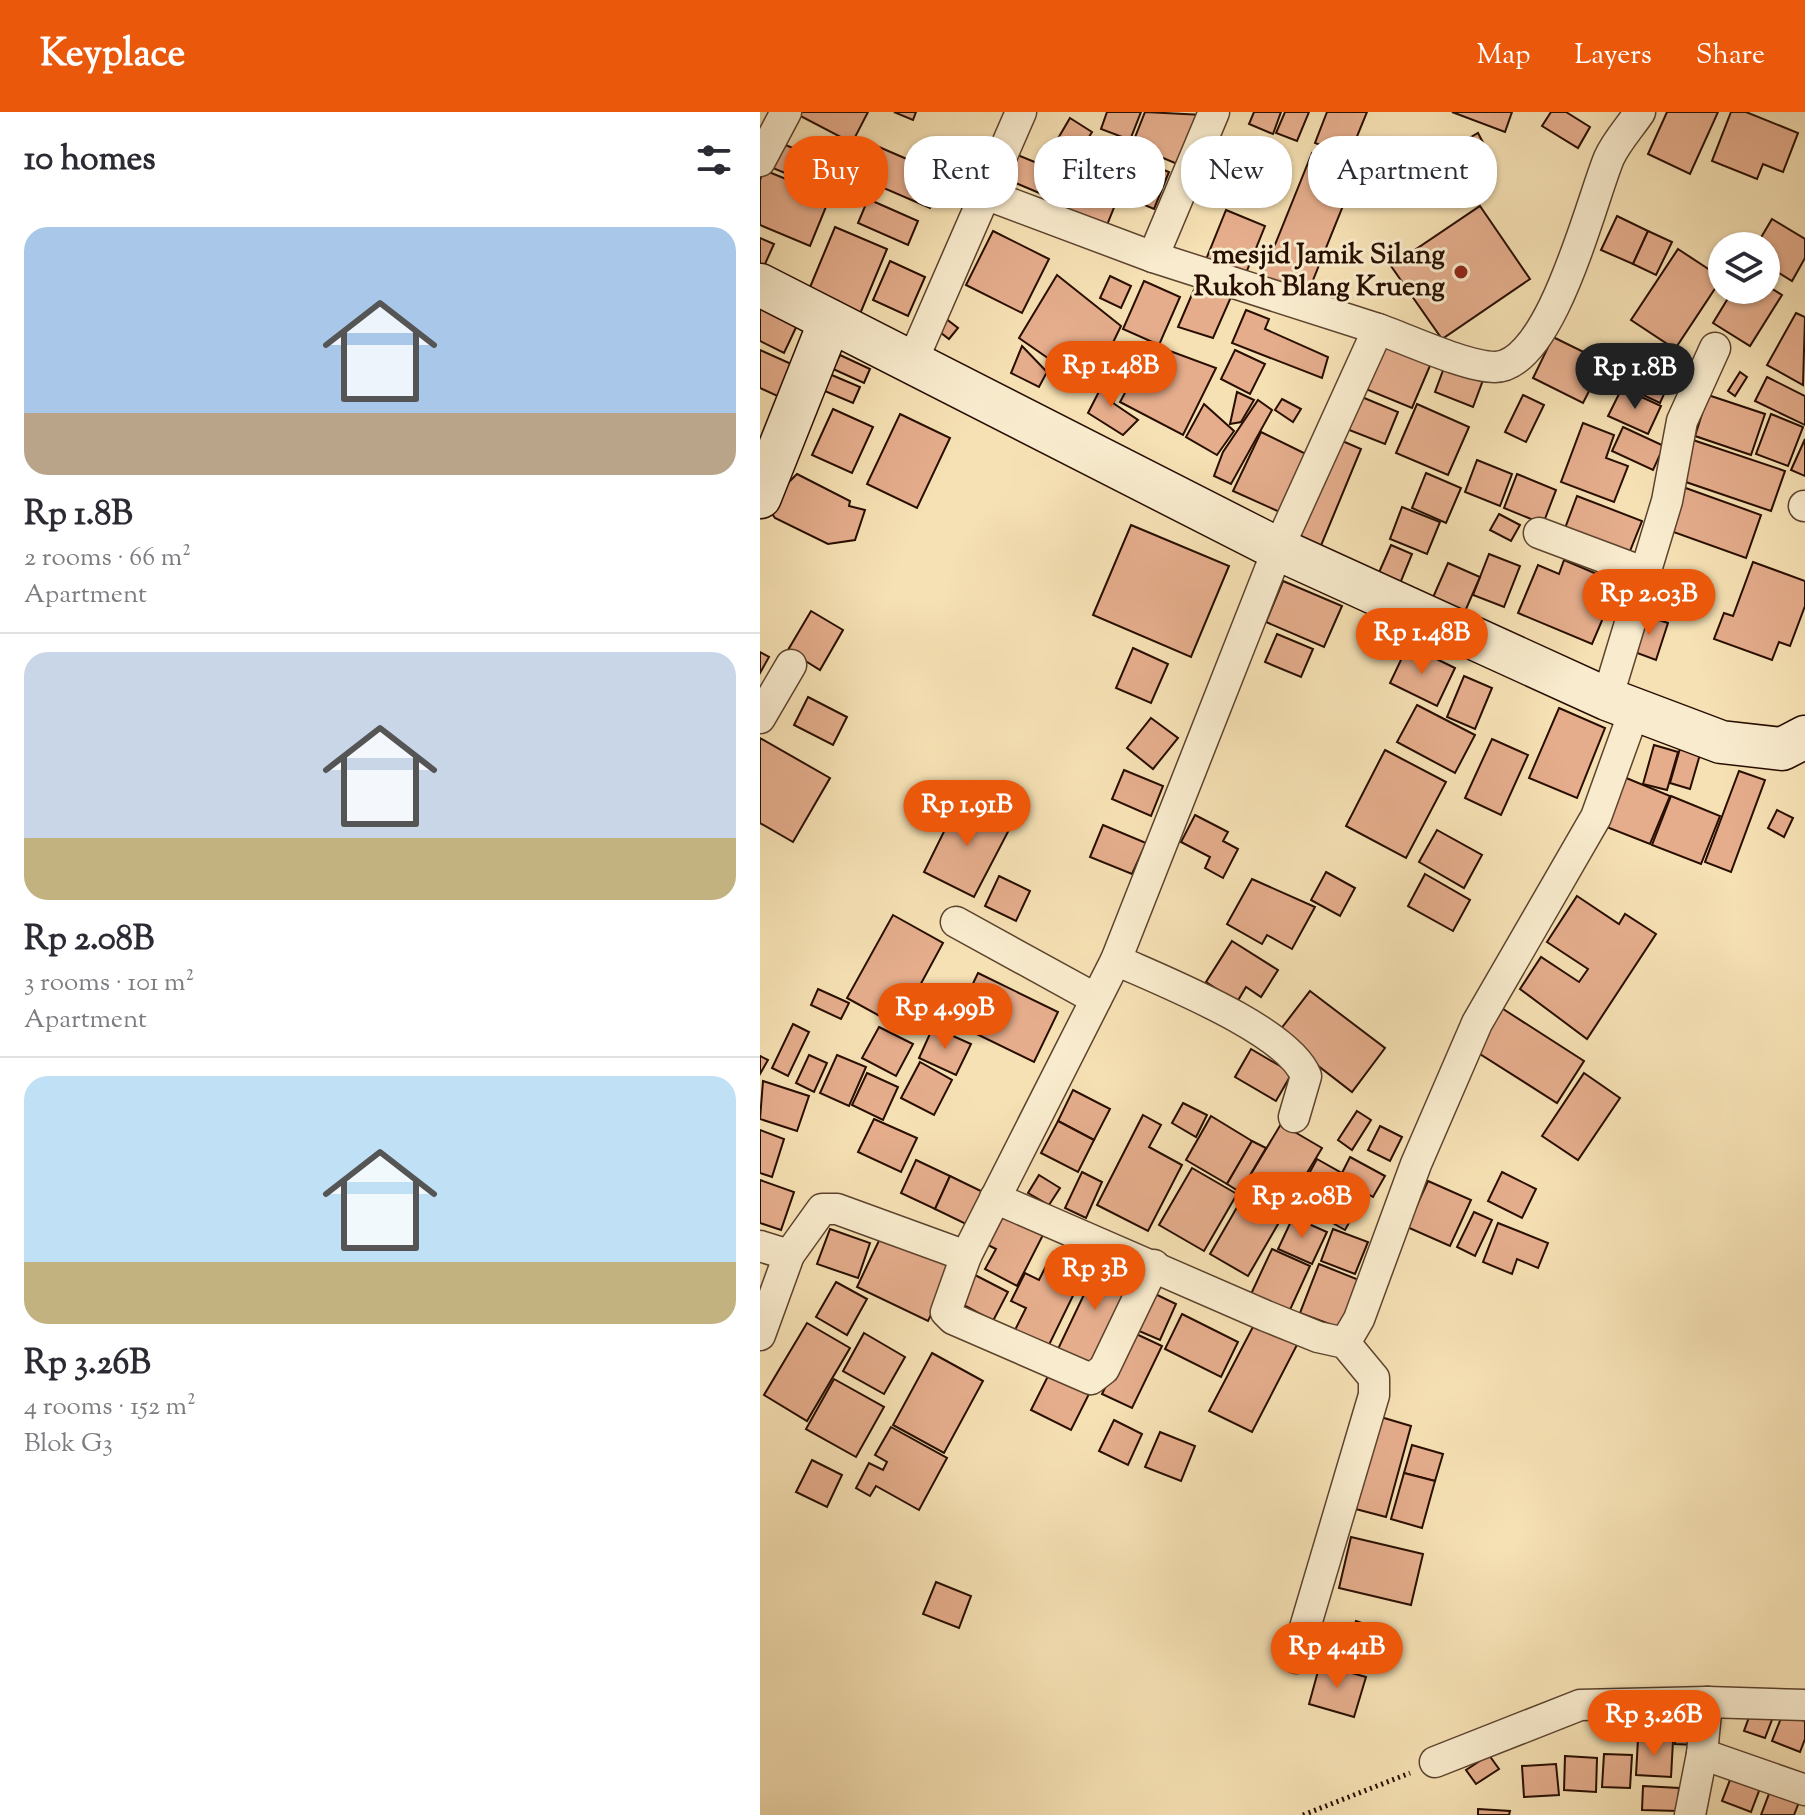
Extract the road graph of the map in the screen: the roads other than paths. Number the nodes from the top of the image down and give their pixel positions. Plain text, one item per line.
1 (786, 112) edge
2 (1021, 112) edge
3 (1214, 112) edge
4 (1640, 112) edge
5 (1010, 136) edge
6 (760, 161) edge
7 (1018, 206) edge
8 (979, 208) edge
9 (1153, 257) junction
10 (760, 285) edge
11 (830, 321) junction
12 (1378, 329) junction
13 (1715, 348) dead end
14 (912, 362) junction
15 (760, 497) edge
16 (1539, 533) dead end
17 (1278, 549) junction
18 (1643, 572) junction
19 (791, 665) dead end
20 (1621, 704) junction
21 (760, 718) edge
22 (1805, 737) edge
23 (956, 922) dead end
24 (1116, 960) junction
25 (1096, 999) junction
26 (1294, 1117) dead end
27 (995, 1198) junction
28 (760, 1246) edge
29 (789, 1255) junction
30 (966, 1256) junction
31 (1154, 1265) junction
32 (760, 1335) edge
33 (1345, 1343) junction
34 (1296, 1658) dead end
35 (1707, 1702) junction
36 (1805, 1705) edge
37 (1702, 1754) junction
38 (1435, 1762) road end
39 (1805, 1790) edge
40 (1690, 1815) edge

1 - 6 street
2 - 5 street
3 - 9 street
4 - 12 street
7 - 9 street
8 - 14 street
9 - 12 street
10 - 11 street
11 - 14 street
11 - 15 street
12 - 17 street
13 - 18 street
14 - 17 street
16 - 18 street
17 - 20 street
17 - 24 street
18 - 20 street
19 - 21 street
20 - 22 street
20 - 33 street
23 - 25 street
24 - 25 street
24 - 26 street
25 - 27 street
27 - 30 street
27 - 31 street
28 - 29 street
29 - 30 street
29 - 32 street
30 - 31 street
31 - 33 street
33 - 34 street
35 - 36 street
35 - 37 street
35 - 38 street
37 - 39 street
37 - 40 street

